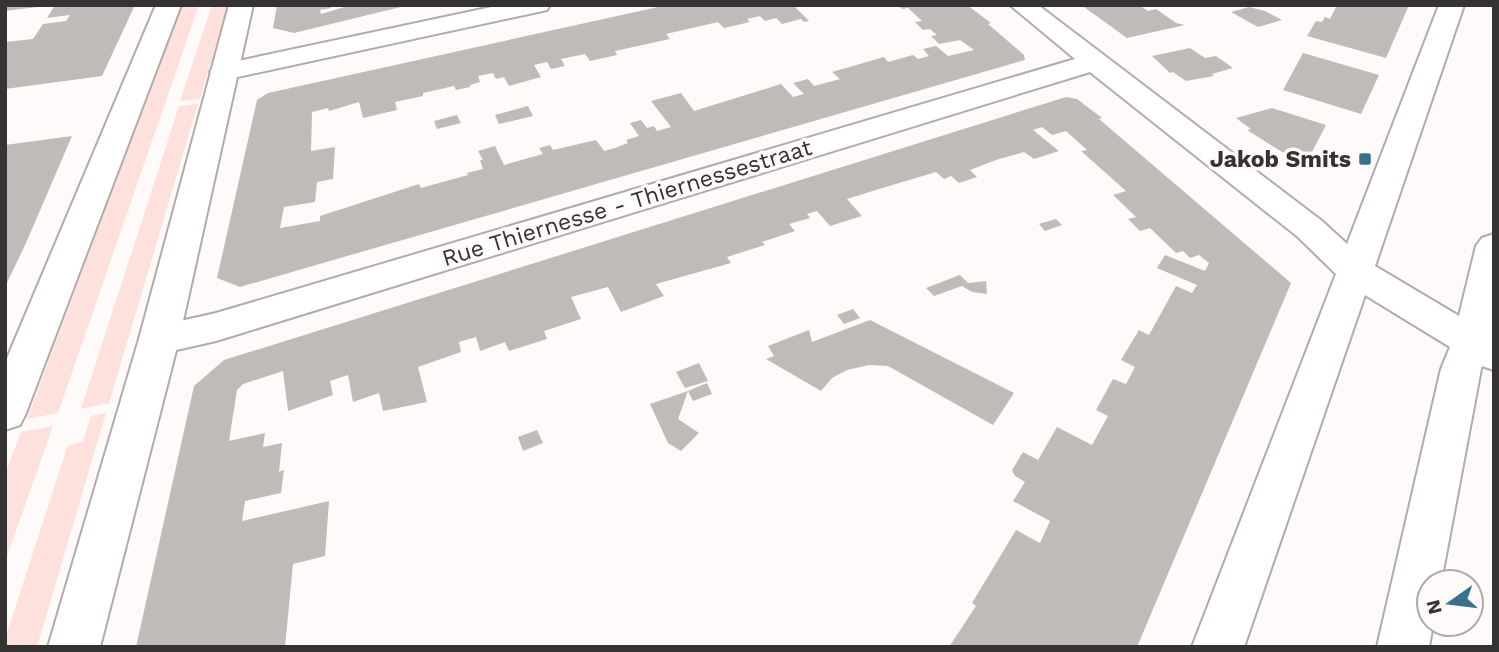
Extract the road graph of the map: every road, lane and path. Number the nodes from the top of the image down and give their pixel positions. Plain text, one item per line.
1 (169, 5) edge
2 (241, 5) edge
3 (538, 5) edge
4 (1022, 5) edge
5 (1452, 5) edge
6 (1094, 62) junction
7 (224, 72) junction
8 (1494, 246) edge
9 (1356, 272) junction
10 (159, 339) junction
11 (1483, 349) edge
12 (5, 413) edge
13 (74, 647) edge
14 (1218, 647) edge
15 (1403, 647) edge

1 - 12 street
2 - 7 street
3 - 7 street
4 - 6 street
5 - 9 street
6 - 9 street
6 - 10 street, Rue Thiernesse - Thiernessestraat
7 - 10 street
8 - 11 street
9 - 11 street
9 - 14 street
10 - 13 street
11 - 15 street

